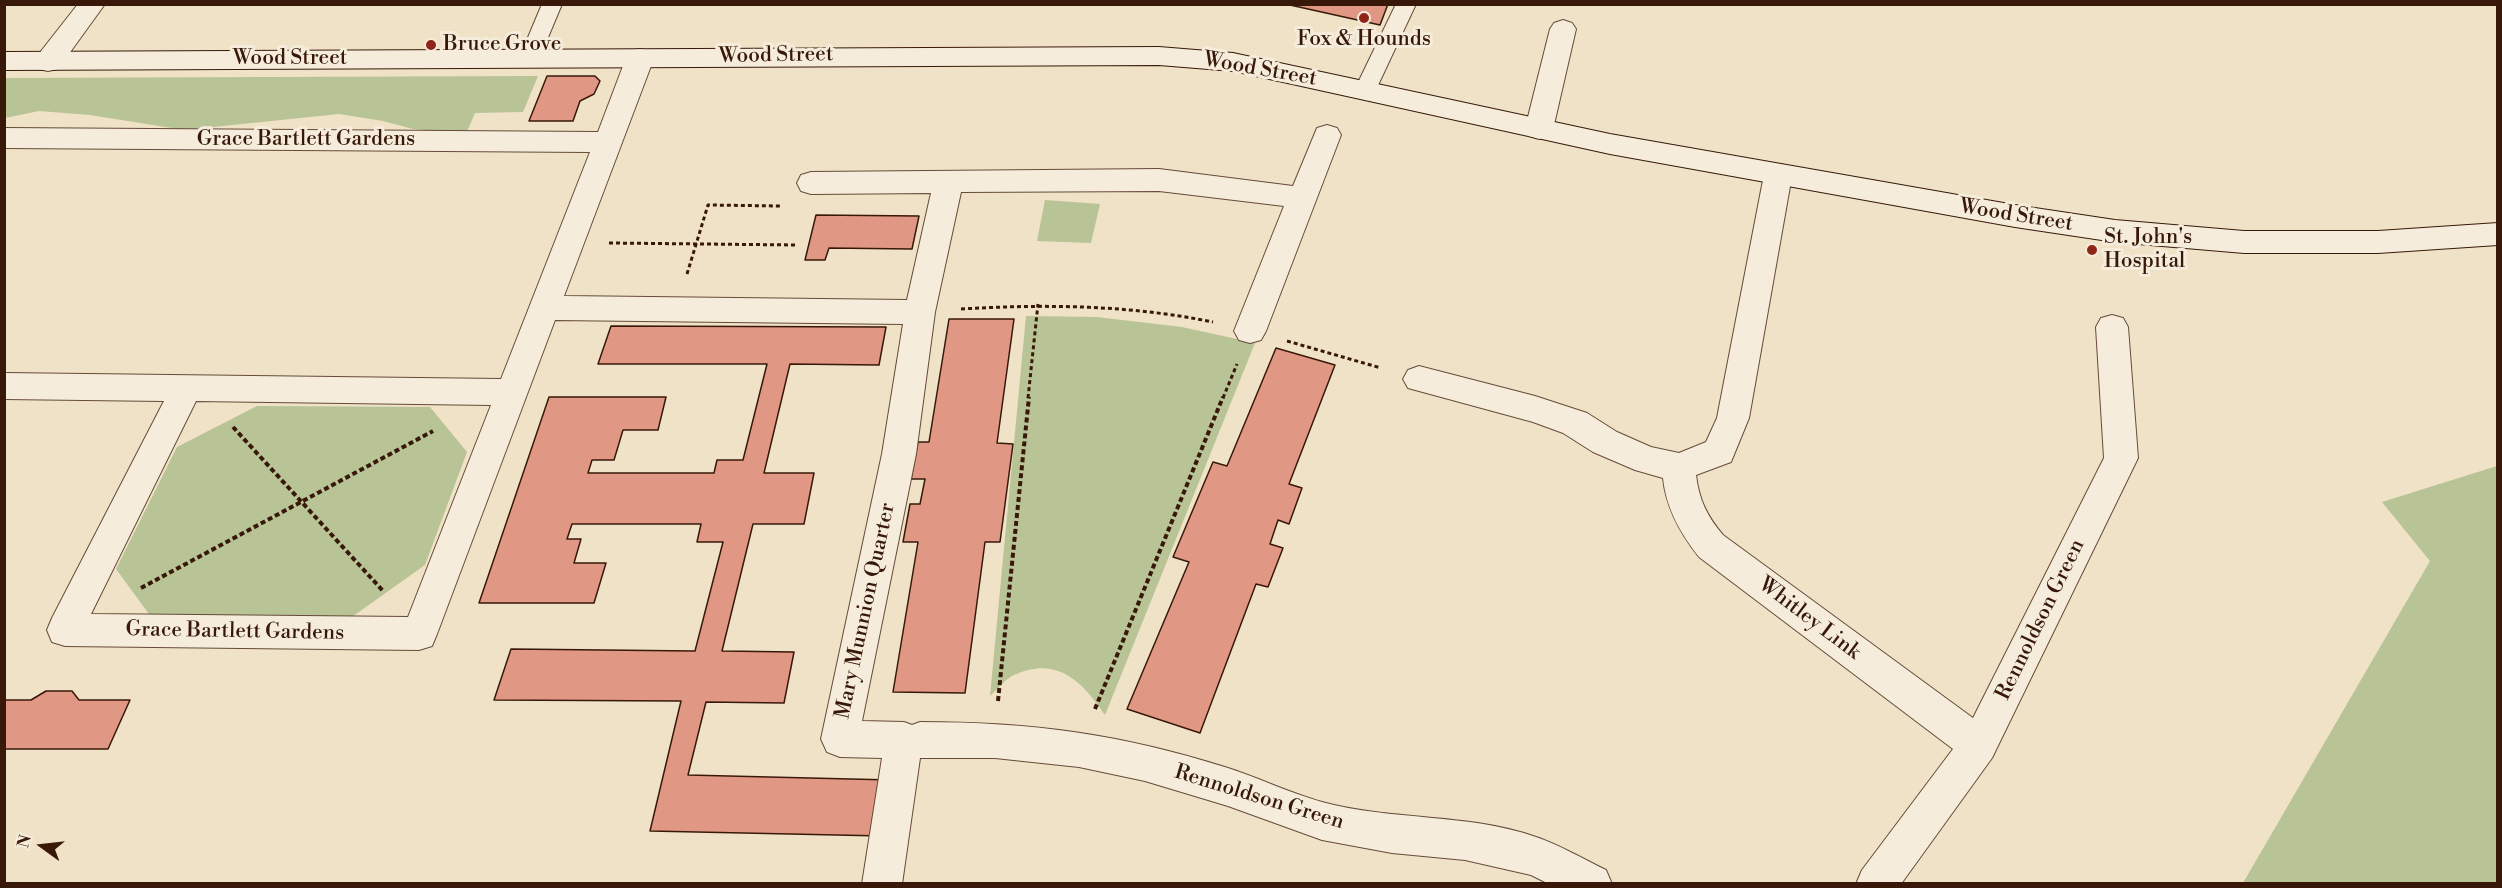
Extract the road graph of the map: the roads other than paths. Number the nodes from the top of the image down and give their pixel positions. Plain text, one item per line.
1 (92, 4) edge
2 (552, 4) edge
3 (1406, 4) edge
4 (1563, 29) dead end
5 (640, 58) junction
6 (530, 59) junction
7 (4, 61) edge
8 (48, 62) junction
9 (1365, 91) junction
10 (1539, 129) junction
11 (1327, 135) dead end
12 (4, 138) edge
13 (607, 142) junction
14 (1778, 175) junction
15 (812, 183) dead end
16 (948, 183) junction
17 (1303, 198) junction
18 (2498, 234) edge
19 (544, 308) junction
20 (920, 312) junction
21 (2112, 327) dead end
22 (1250, 331) road end
23 (1419, 379) road end
24 (4, 386) edge
25 (187, 388) junction
26 (512, 392) junction
27 (1679, 468) junction
28 (920, 740) dead end
29 (1979, 744) junction
30 (882, 884) edge
31 (1592, 884) edge
32 (1876, 884) edge

1 - 8 street
2 - 6 lane
3 - 9 lane
4 - 10 street
5 - 6 street, Wood Street
5 - 9 street, Wood Street
5 - 13 street
6 - 8 street, Wood Street
7 - 8 street, Wood Street
9 - 10 street, Wood Street
10 - 14 street, Wood Street
11 - 17 street
12 - 13 street, Grace Bartlett Gardens
13 - 19 street
14 - 18 street, Wood Street
14 - 27 street
15 - 16 street
16 - 17 street
16 - 20 street, Mary Munnion Quarter
17 - 22 street
19 - 20 street
19 - 26 street
20 - 30 street, Mary Munnion Quarter
21 - 29 street, Rennoldson Green
23 - 27 street
24 - 25 street
25 - 26 street
25 - 26 street, Grace Bartlett Gardens
27 - 29 street, Whitley Link
28 - 31 street, Rennoldson Green
29 - 32 street, Rennoldson Green

